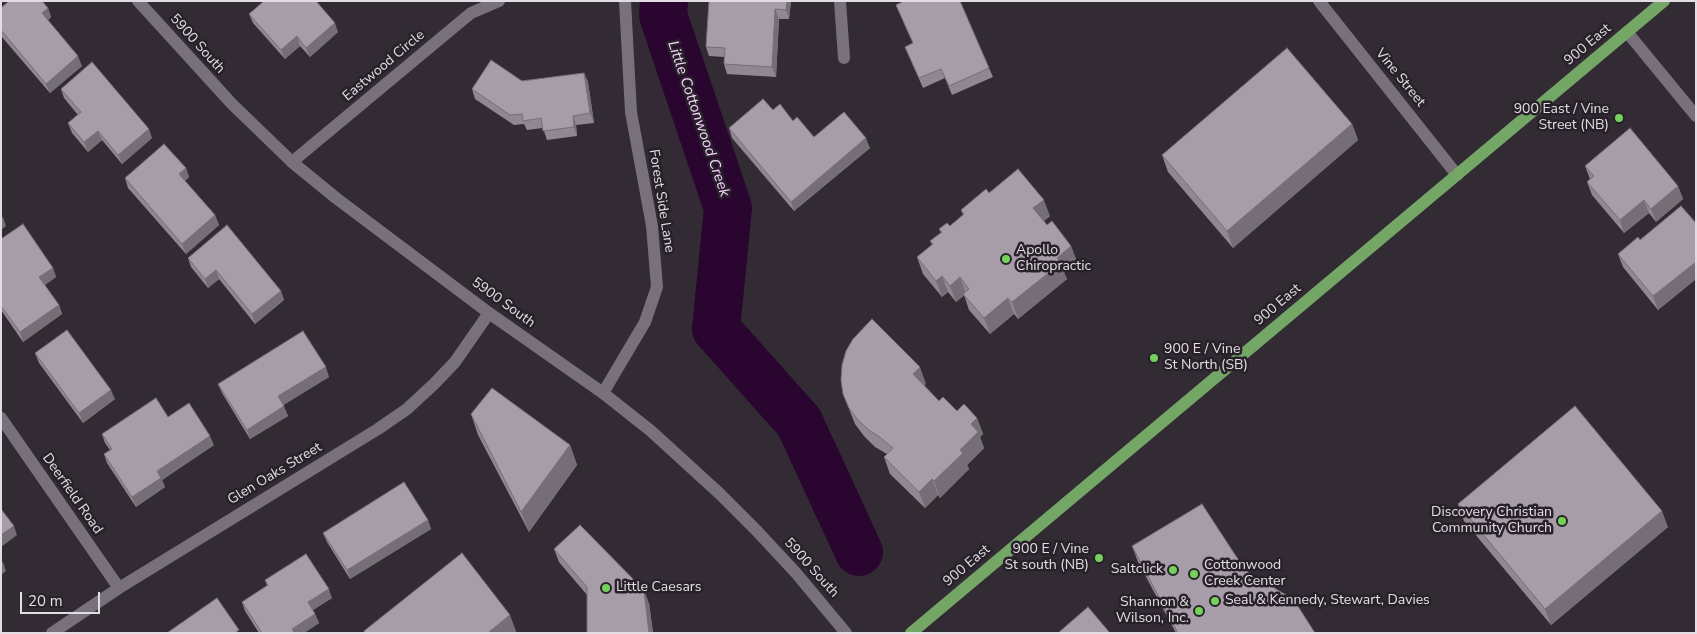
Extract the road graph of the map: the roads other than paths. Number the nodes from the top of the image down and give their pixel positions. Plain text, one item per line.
1 (138, 1) edge
2 (499, 1) edge
3 (625, 1) edge
4 (840, 1) edge
5 (1318, 1) edge
6 (1664, 1) edge
7 (1627, 32) junction
8 (844, 58) dead end
9 (1696, 116) edge
10 (292, 162) junction
11 (1457, 175) junction
12 (489, 313) junction
13 (603, 392) junction
14 (1, 418) edge
15 (119, 588) junction
16 (52, 633) edge
17 (846, 633) edge
18 (911, 633) edge

1 - 10 street, 5900 South
2 - 10 street, Eastwood Circle
3 - 13 street, Forest Side Lane
4 - 8 street
5 - 11 street, Vine Street
6 - 7 main road, 900 East
7 - 9 street
7 - 11 main road, 900 East
10 - 12 street, 5900 South
11 - 18 main road, 900 East
12 - 13 street, 5900 South
12 - 15 street, Glen Oaks Street
13 - 17 street, 5900 South
14 - 15 street, Deerfield Road
15 - 16 street, Glen Oaks Street

